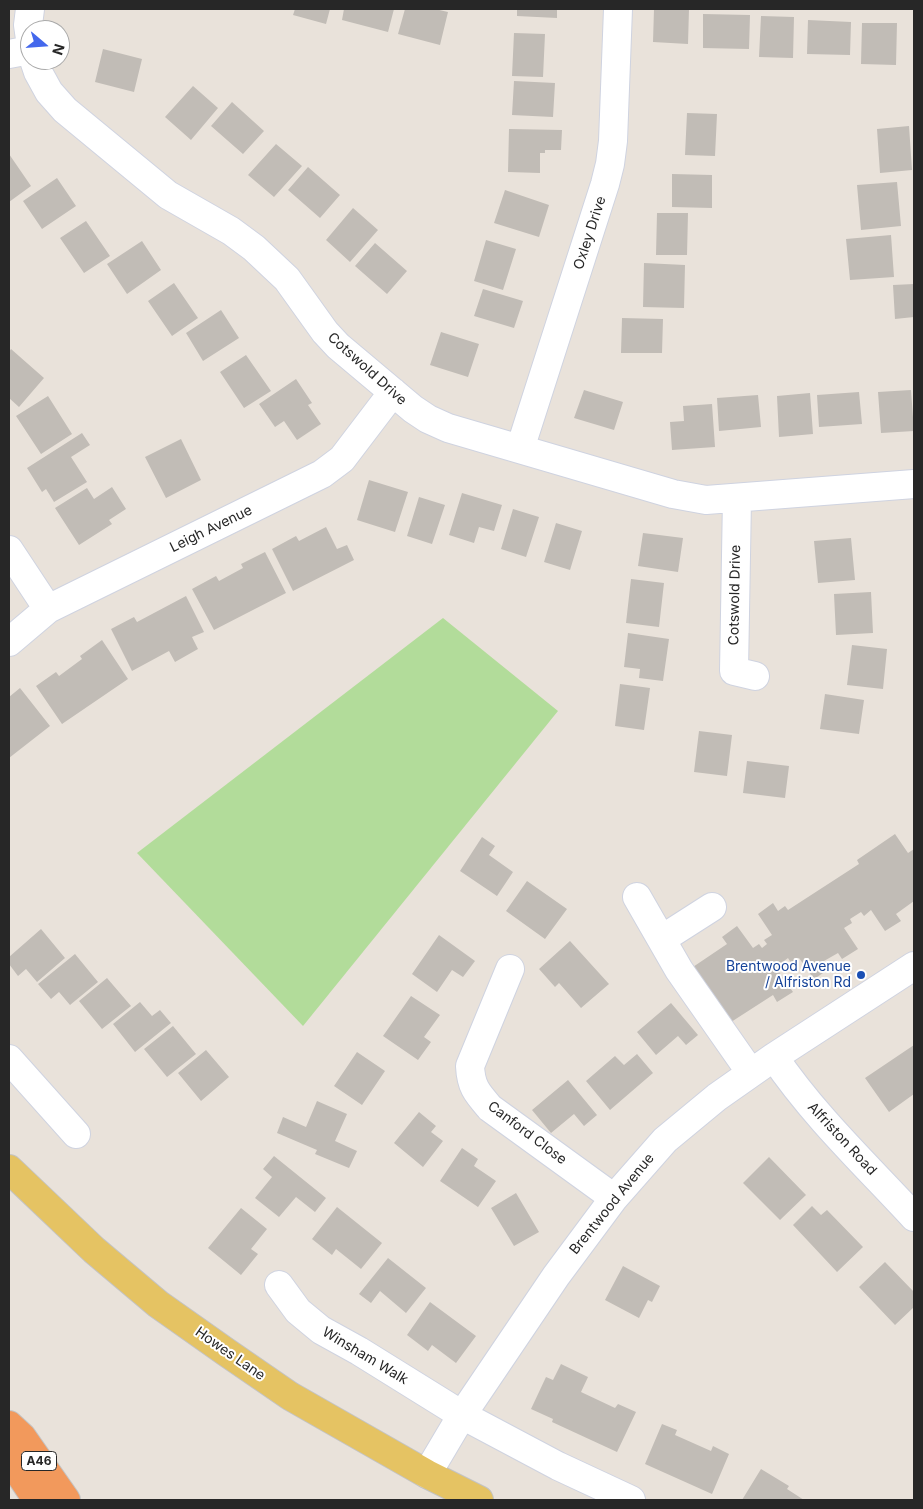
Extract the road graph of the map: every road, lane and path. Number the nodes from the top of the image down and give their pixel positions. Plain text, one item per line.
1 (618, 9) edge
2 (37, 70) edge
3 (393, 392) junction
4 (520, 449) junction
5 (914, 484) edge
6 (737, 498) junction
7 (9, 550) edge
8 (48, 610) junction
9 (9, 642) edge
10 (755, 676) dead end
11 (637, 897) dead end
12 (712, 906) dead end
13 (662, 940) junction
14 (914, 966) edge
15 (510, 969) dead end
16 (774, 1057) junction
17 (9, 1059) edge
18 (752, 1073) junction
19 (76, 1134) dead end
20 (9, 1169) edge
21 (614, 1198) junction
22 (914, 1217) edge
23 (279, 1285) dead end
24 (462, 1414) junction
25 (9, 1425) edge
26 (9, 1458) edge
27 (427, 1474) junction
28 (37, 1500) edge
29 (66, 1500) edge
30 (479, 1500) edge
31 (631, 1500) edge

1 - 4 street, Oxley Drive
2 - 3 street, Cotswold Drive
3 - 4 street, Cotswold Drive
3 - 8 street, Leigh Avenue
4 - 6 street, Cotswold Drive
5 - 6 street, Cotswold Drive
6 - 10 street, Cotswold Drive
7 - 8 street
8 - 9 street, Leigh Avenue
11 - 13 street
12 - 13 street
13 - 18 street
14 - 16 street, Brentwood Avenue
15 - 21 street, Canford Close
16 - 18 street, Brentwood Avenue
16 - 22 street, Alfriston Road
17 - 19 street
18 - 21 street, Brentwood Avenue
20 - 27 main road, Howes Lane
21 - 24 street, Brentwood Avenue
23 - 24 street, Winsham Walk
24 - 27 street, Brentwood Avenue
24 - 31 street
25 - 29 highway, A46
26 - 28 highway, A46
27 - 30 main road, Howes Lane

